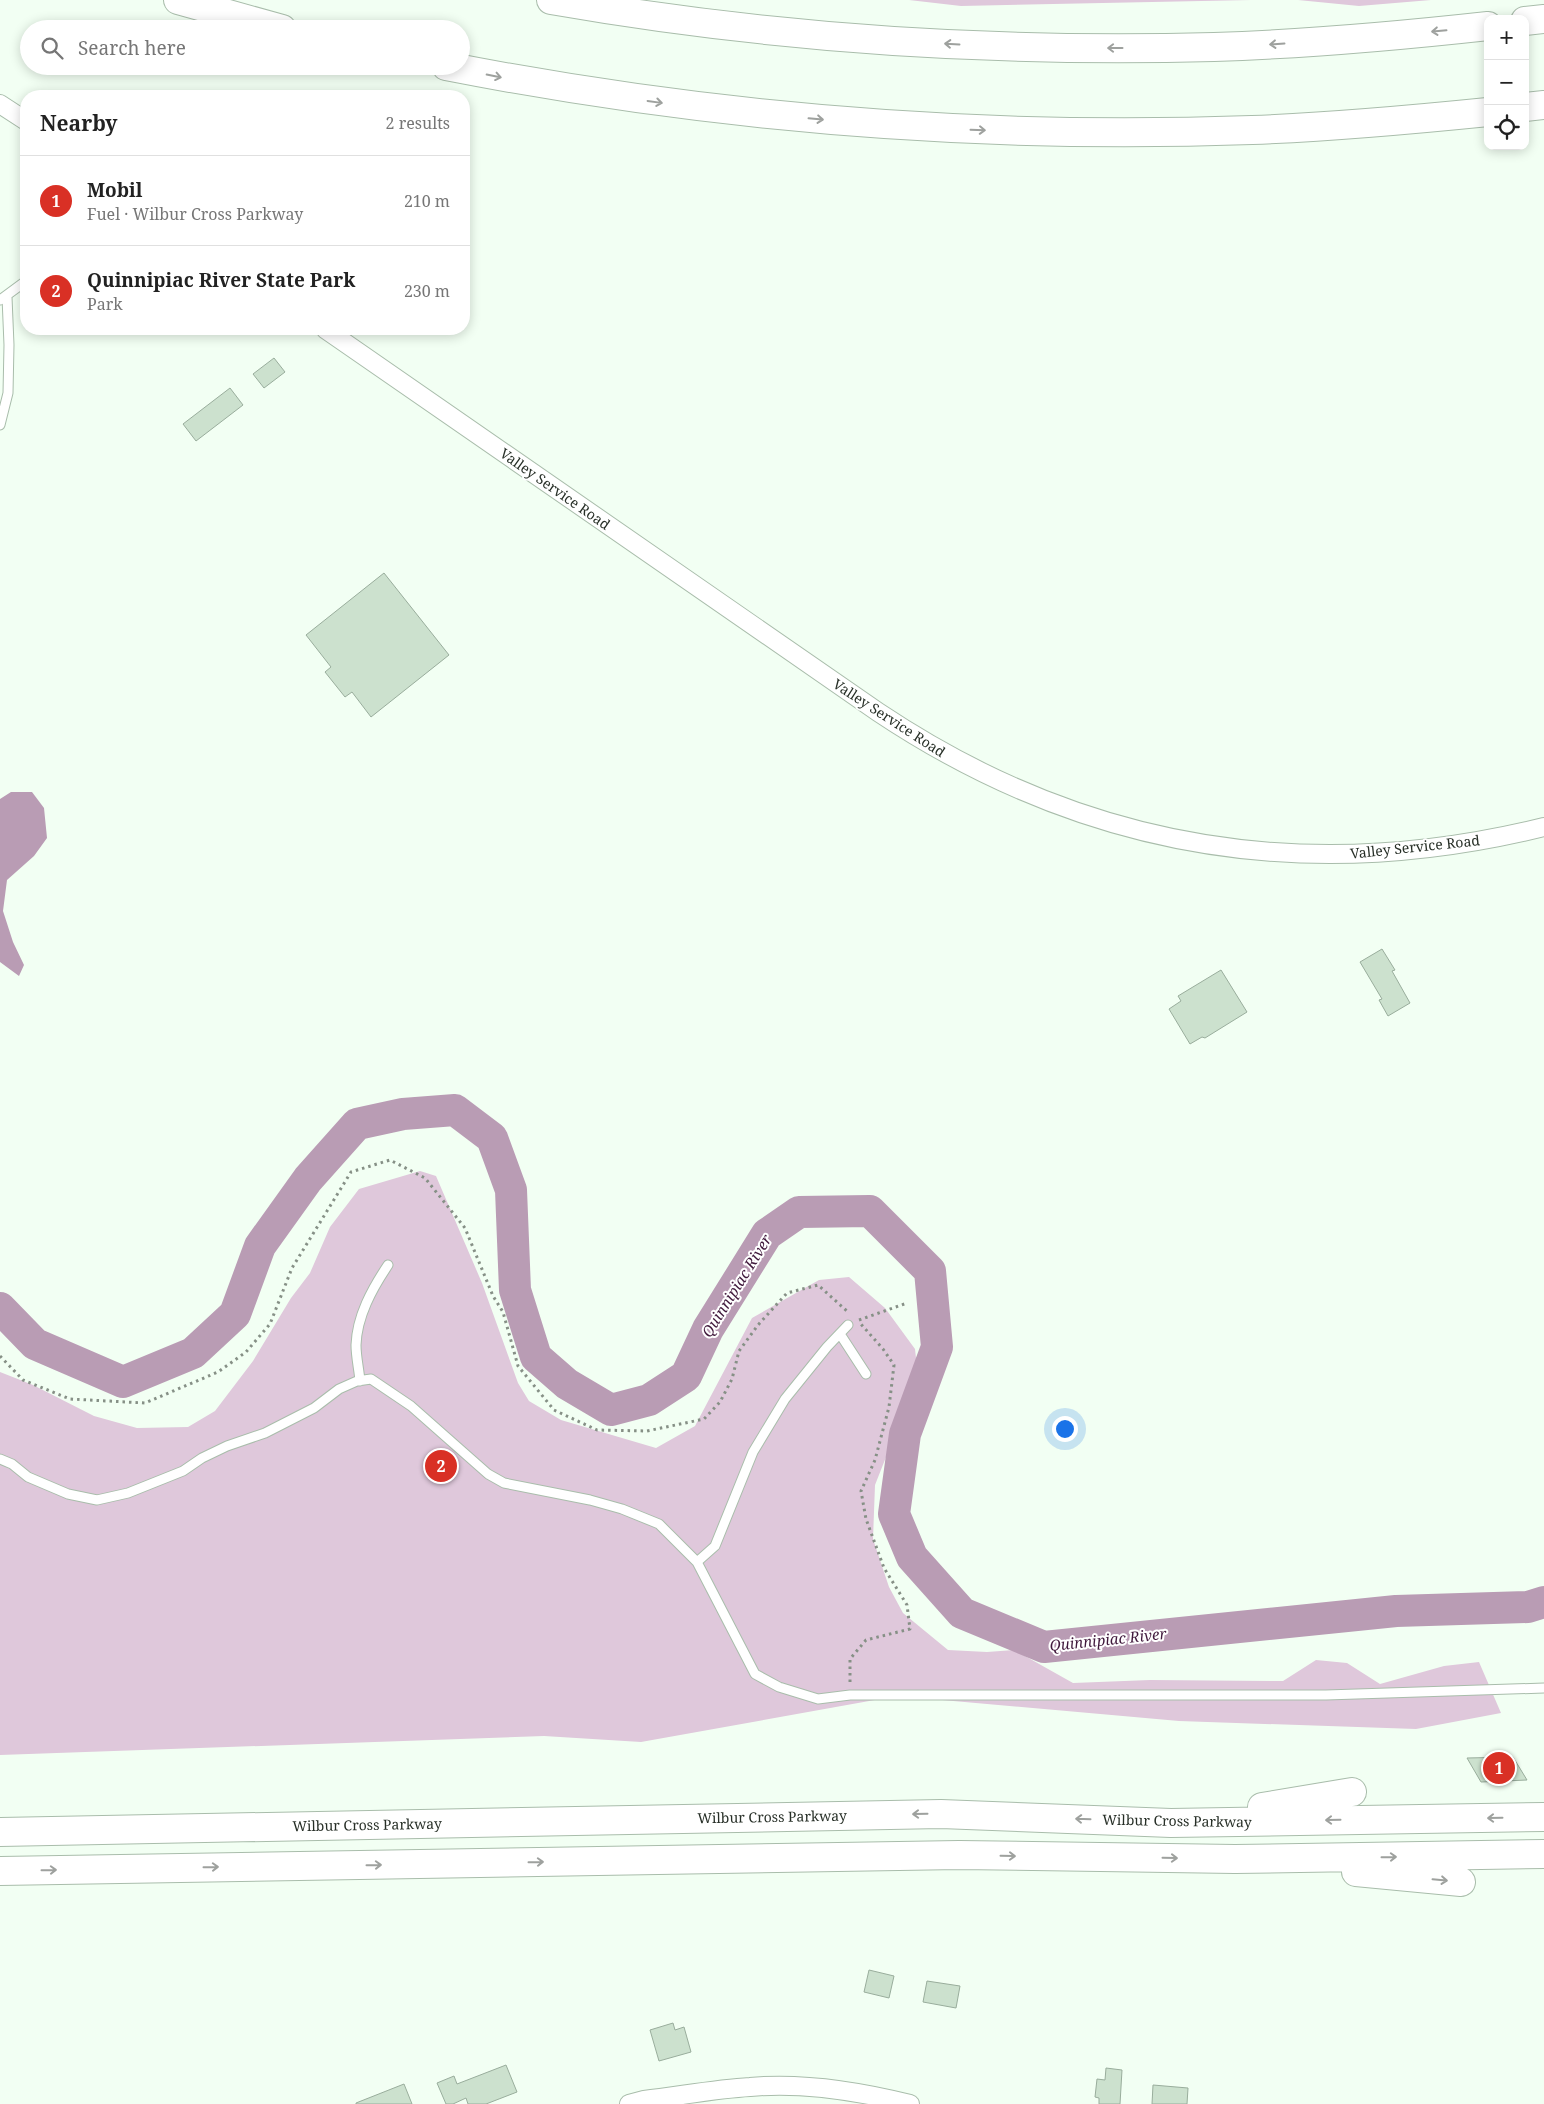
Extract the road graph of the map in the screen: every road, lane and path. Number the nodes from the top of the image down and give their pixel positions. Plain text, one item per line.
1 (178, 0) edge
2 (550, 0) edge
3 (1544, 19) edge
4 (250, 20) edge
5 (1529, 21) edge
6 (1484, 26) edge
7 (470, 71) edge
8 (0, 104) edge
9 (1544, 105) edge
10 (1529, 107) edge
11 (1484, 112) edge
12 (20, 117) edge
13 (20, 285) edge
14 (3, 298) edge
15 (333, 335) edge
16 (0, 425) edge
17 (1544, 827) edge
18 (388, 1265) dead end
19 (907, 1303) dead end
20 (858, 1320) junction
21 (848, 1325) joint
22 (840, 1334) junction
23 (0, 1356) edge
24 (866, 1374) dead end
25 (360, 1381) junction
26 (0, 1459) edge
27 (697, 1562) junction
28 (1544, 1688) edge
29 (850, 1695) junction
30 (1352, 1792) dead end
31 (1544, 1817) edge
32 (1171, 1823) junction
33 (0, 1832) edge
34 (1544, 1854) edge
35 (1235, 1859) junction
36 (0, 1871) edge
37 (1461, 1882) dead end
38 (629, 2104) edge
39 (910, 2104) edge

1 - 4 highway
6 -> 2 highway
3 - 5 highway
7 -> 11 highway
8 - 12 street
9 - 10 highway
13 - 14 lane
14 - 16 lane
15 - 17 street, Valley Service Road
18 - 25 lane
19 - 20 path
20 - 21 path
20 - 23 path
20 - 29 path
21 - 22 lane
22 - 24 lane
22 - 27 lane
25 - 26 lane
25 - 27 lane
27 - 29 lane
28 - 29 lane
30 - 32 highway
31 -> 32 highway, Wilbur Cross Parkway
32 -> 33 highway, Wilbur Cross Parkway
35 -> 34 highway
36 -> 35 highway
35 -> 37 highway
38 - 39 street

